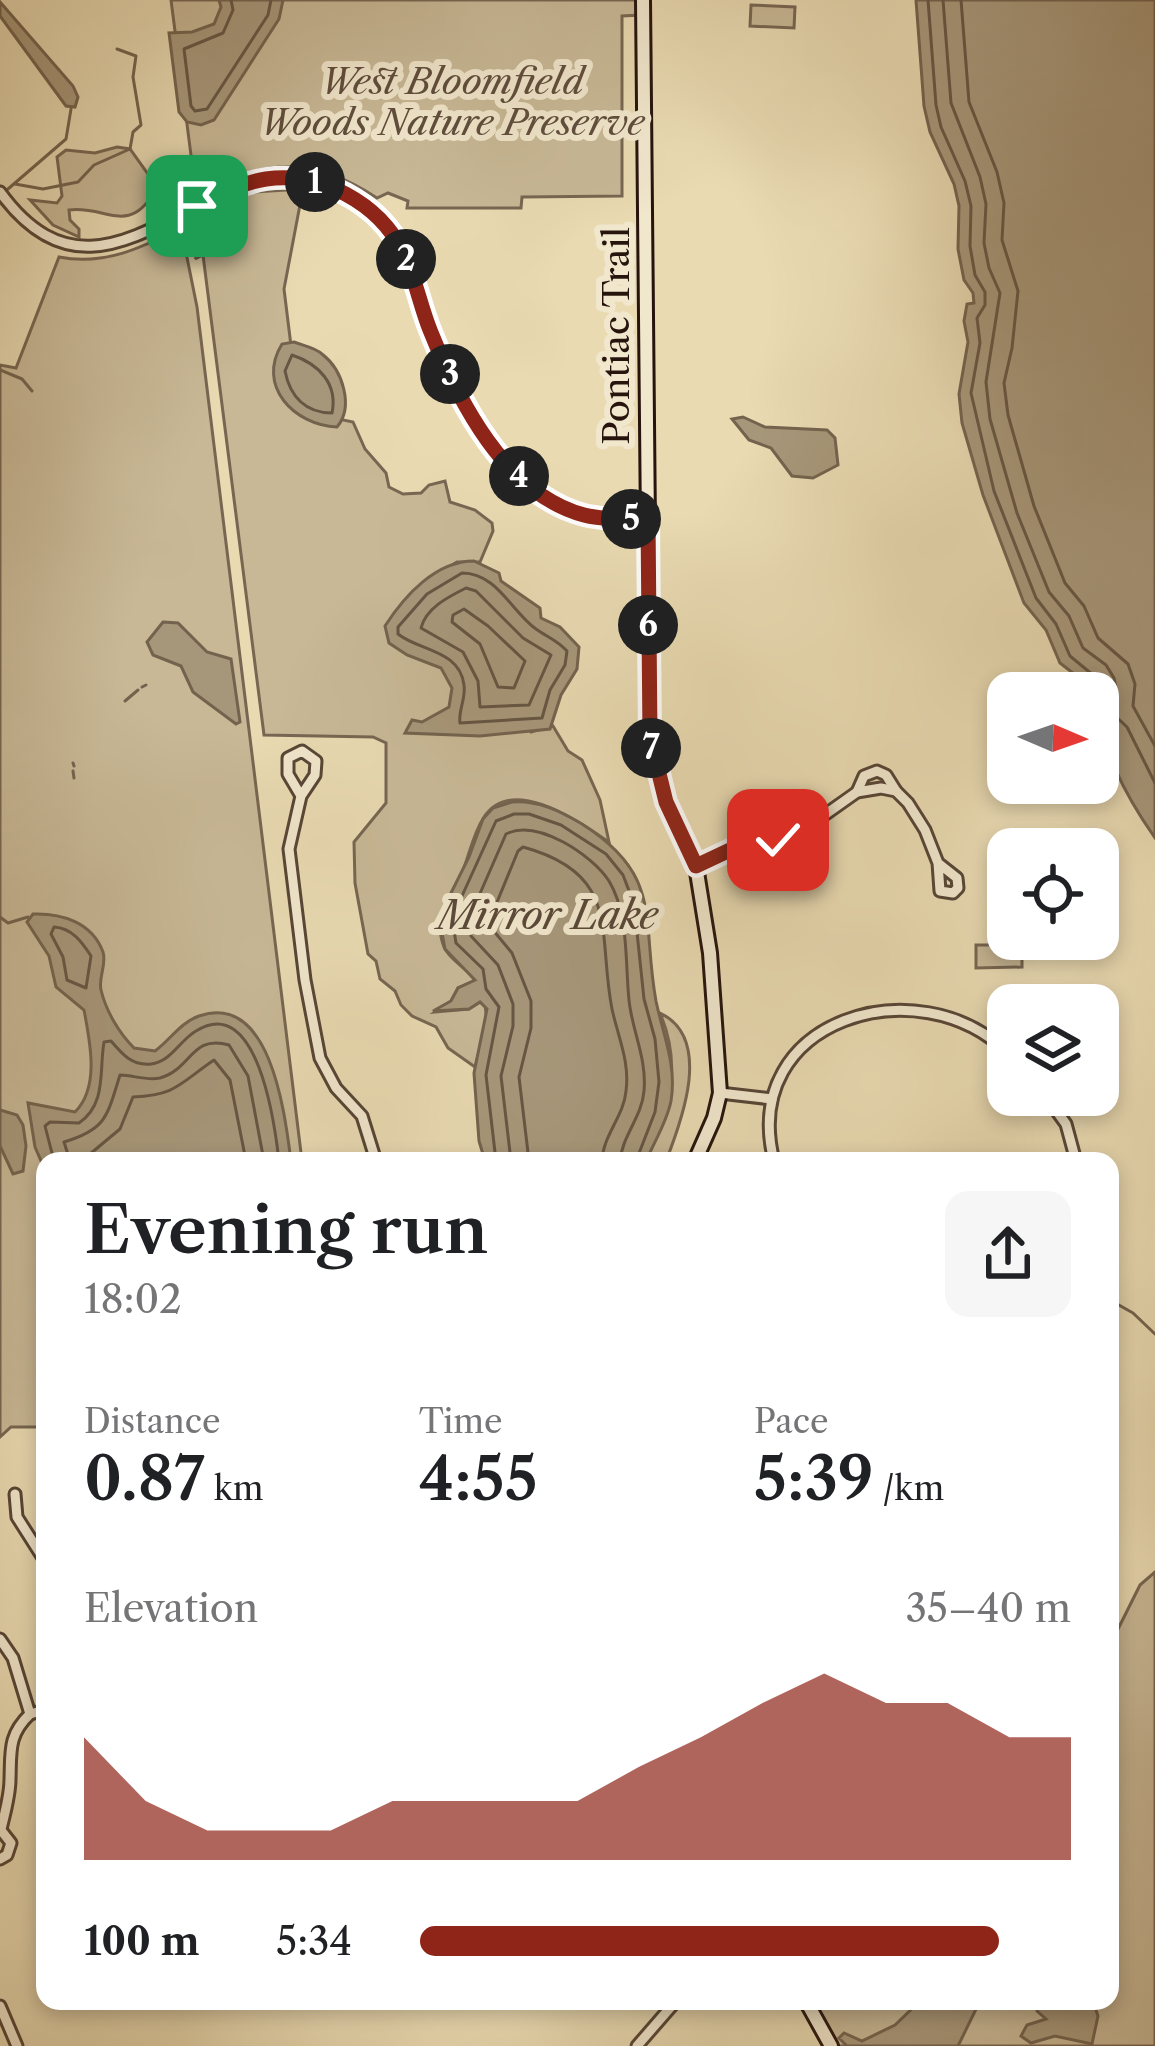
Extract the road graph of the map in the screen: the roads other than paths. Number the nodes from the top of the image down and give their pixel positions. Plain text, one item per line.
1 (643, 0) edge
2 (0, 192) edge
3 (648, 519) junction
4 (301, 796) junction
5 (938, 863) dead end
6 (696, 866) junction
7 (987, 1037) edge
8 (720, 1093) junction
9 (772, 1100) junction
10 (1060, 1116) edge
11 (373, 1152) edge
12 (699, 1152) edge
13 (772, 1152) edge
14 (1074, 1152) edge
15 (15, 1494) dead end
16 (36, 1547) edge
17 (0, 1639) edge
18 (36, 1712) edge
19 (30, 1714) junction
20 (0, 1829) edge
21 (0, 1859) edge
22 (0, 2006) edge
23 (668, 2010) edge
24 (811, 2010) edge
25 (16, 2046) edge
26 (637, 2046) edge
27 (831, 2046) edge

1 - 3 main road, Pontiac Trail
2 - 3 street
3 - 6 main road, Pontiac Trail
4 - 4 street
4 - 11 street
5 - 6 street
6 - 8 main road, Pontiac Trail
7 - 9 street
8 - 9 street
8 - 12 main road, Pontiac Trail
9 - 13 street
10 - 14 street
15 - 16 street
17 - 19 street
18 - 19 street
19 - 20 street
20 - 21 street
22 - 25 street
23 - 26 street
24 - 27 main road

